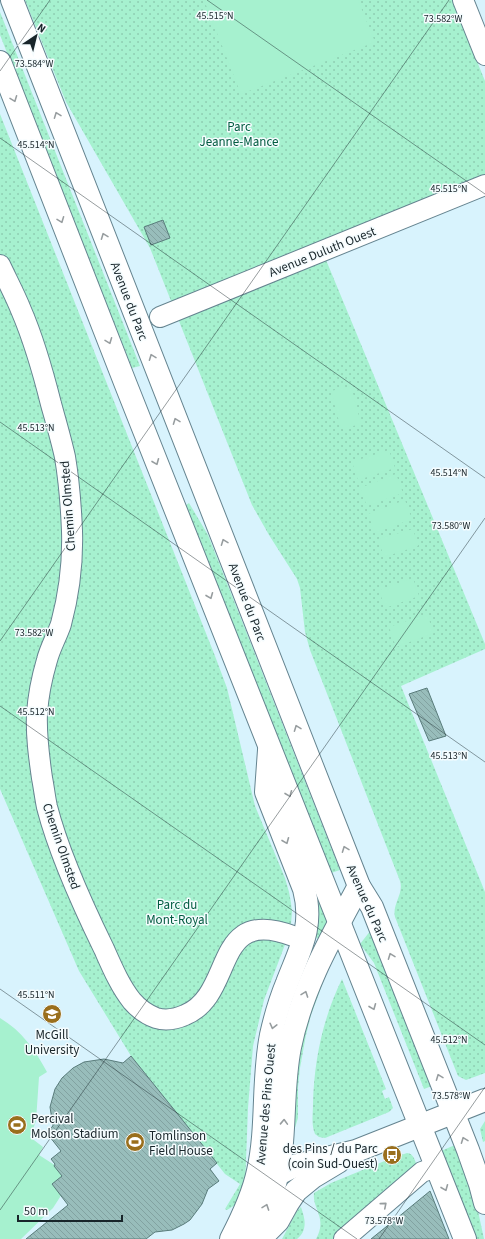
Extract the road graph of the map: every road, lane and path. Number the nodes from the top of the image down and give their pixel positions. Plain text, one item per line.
1 (12, 0) edge
2 (463, 0) edge
3 (485, 55) edge
4 (0, 62) edge
5 (485, 185) edge
6 (0, 266) edge
7 (160, 317) dead end
8 (269, 745) junction
9 (359, 886) junction
10 (339, 922) junction
11 (293, 936) dead end
12 (485, 1100) edge
13 (453, 1113) junction
14 (420, 1126) junction
15 (356, 1151) junction
16 (436, 1167) junction
17 (277, 1174) junction
18 (254, 1188) junction
19 (485, 1204) edge
20 (231, 1239) edge
21 (252, 1239) edge
22 (260, 1239) edge
23 (344, 1239) edge
24 (465, 1239) edge

9 -> 1 main road, Avenue du Parc
2 - 3 street
4 -> 8 main road
5 - 7 street, Avenue Duluth Ouest
6 - 11 street, Chemin Olmsted
8 -> 10 main road
8 -> 18 main road, Avenue des Pins Ouest
9 - 10 main road, Avenue des Pins Ouest
13 -> 9 main road, Avenue du Parc
10 -> 14 main road
17 -> 10 main road, Avenue des Pins Ouest
12 - 13 main road, Avenue des Pins Ouest
13 - 14 main road, Avenue des Pins Ouest
19 -> 13 main road, Avenue du Parc
14 - 15 main road, Avenue des Pins Ouest
14 - 16 main road
15 - 17 main road, Avenue des Pins Ouest
15 - 22 main road, Avenue des Pins Ouest
23 -> 16 street
16 -> 24 main road
17 - 18 main road, Avenue des Pins Ouest
21 -> 17 main road, Avenue des Pins Ouest
18 - 20 main road, Avenue des Pins Ouest

